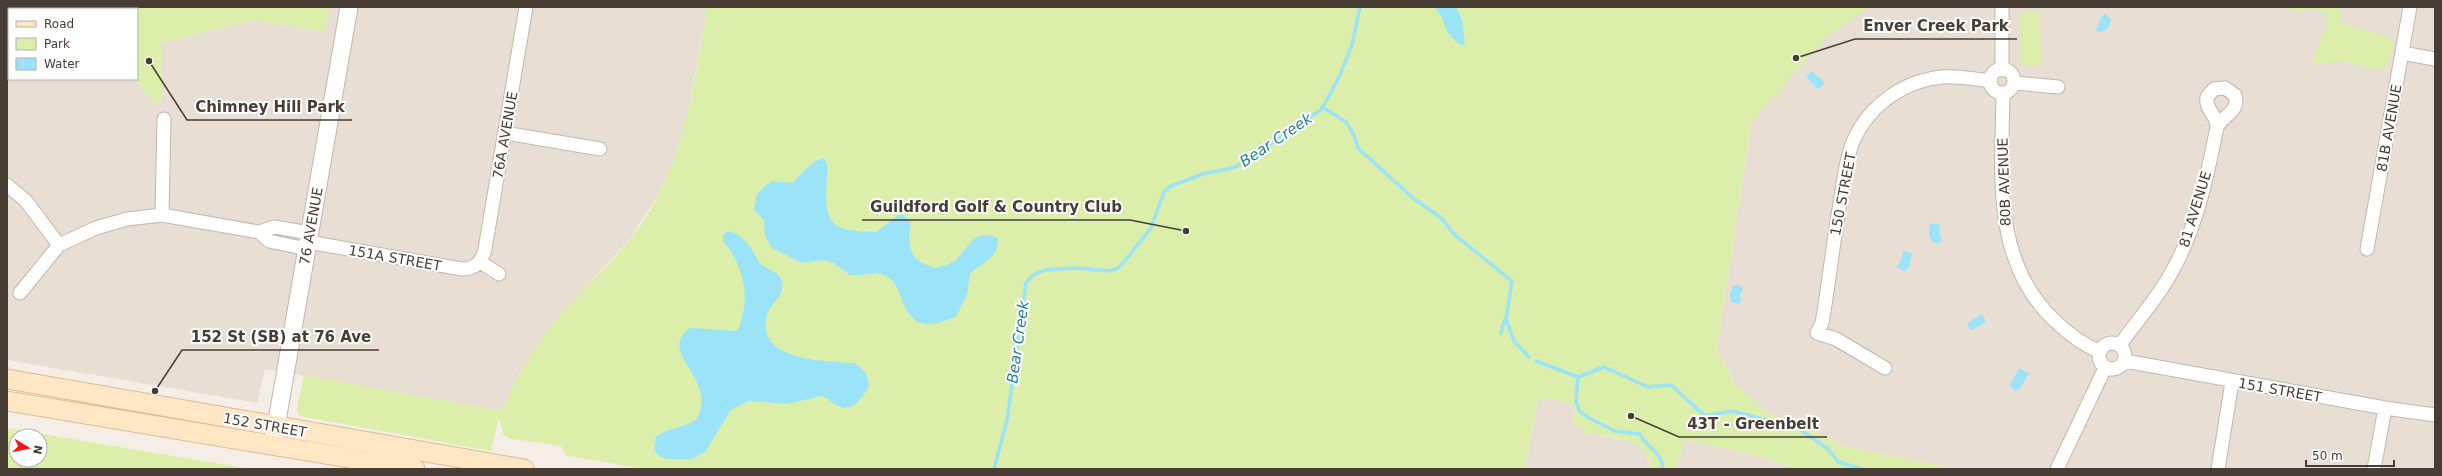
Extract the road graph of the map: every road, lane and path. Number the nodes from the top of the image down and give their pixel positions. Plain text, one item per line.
1 (349, 7) edge
2 (526, 7) edge
3 (2002, 7) edge
4 (2410, 7) edge
5 (2402, 53) junction
6 (2435, 59) edge
7 (2002, 70) junction
8 (1991, 81) junction
9 (2014, 83) junction
10 (2058, 87) dead end
11 (2003, 93) junction
12 (164, 119) dead end
13 (2217, 126) dead end
14 (505, 133) junction
15 (600, 149) dead end
16 (7, 185) edge
17 (162, 215) junction
18 (309, 241) junction
19 (59, 245) junction
20 (2367, 250) dead end
21 (480, 262) junction
22 (499, 274) dead end
23 (20, 293) dead end
24 (2120, 345) junction
25 (2100, 352) junction
26 (2125, 361) junction
27 (1885, 368) dead end
28 (2105, 368) junction
29 (7, 379) edge
30 (2232, 382) junction
31 (7, 401) edge
32 (2384, 408) junction
33 (2435, 415) edge
34 (276, 426) junction
35 (273, 445) junction
36 (414, 469) edge
37 (524, 469) edge
38 (2057, 469) edge
39 (2218, 469) edge
40 (2374, 469) edge

1 - 18 street, 76 AVENUE
2 - 14 street, 76A AVENUE
3 - 7 street
4 - 5 street, 81B AVENUE
5 - 6 street
5 - 20 street, 81B AVENUE
7 - 8 street
7 - 9 street
8 - 11 street
8 - 27 street, 150 STREET
9 - 10 street
9 - 11 street
11 - 25 street, 80B AVENUE
12 - 17 street
13 - 24 street, 81 AVENUE
14 - 15 street
14 - 21 street, 76A AVENUE
16 - 19 street
17 - 18 street, 151A STREET
17 - 19 street, 151A STREET
18 - 21 street, 151A STREET
18 - 34 street, 76 AVENUE
19 - 23 street, 151A STREET
21 - 22 street
24 - 25 street
24 - 26 street
25 - 28 street
26 - 28 street
26 - 30 street, 151 STREET
28 - 38 street
29 - 34 main road, 152 STREET
30 - 32 street, 151 STREET
30 - 39 street
31 - 35 main road, 152 STREET
32 - 33 street, 151 STREET
32 - 40 street
34 - 35 street, 76 AVENUE
34 - 37 main road, 152 STREET
35 - 36 main road, 152 STREET

